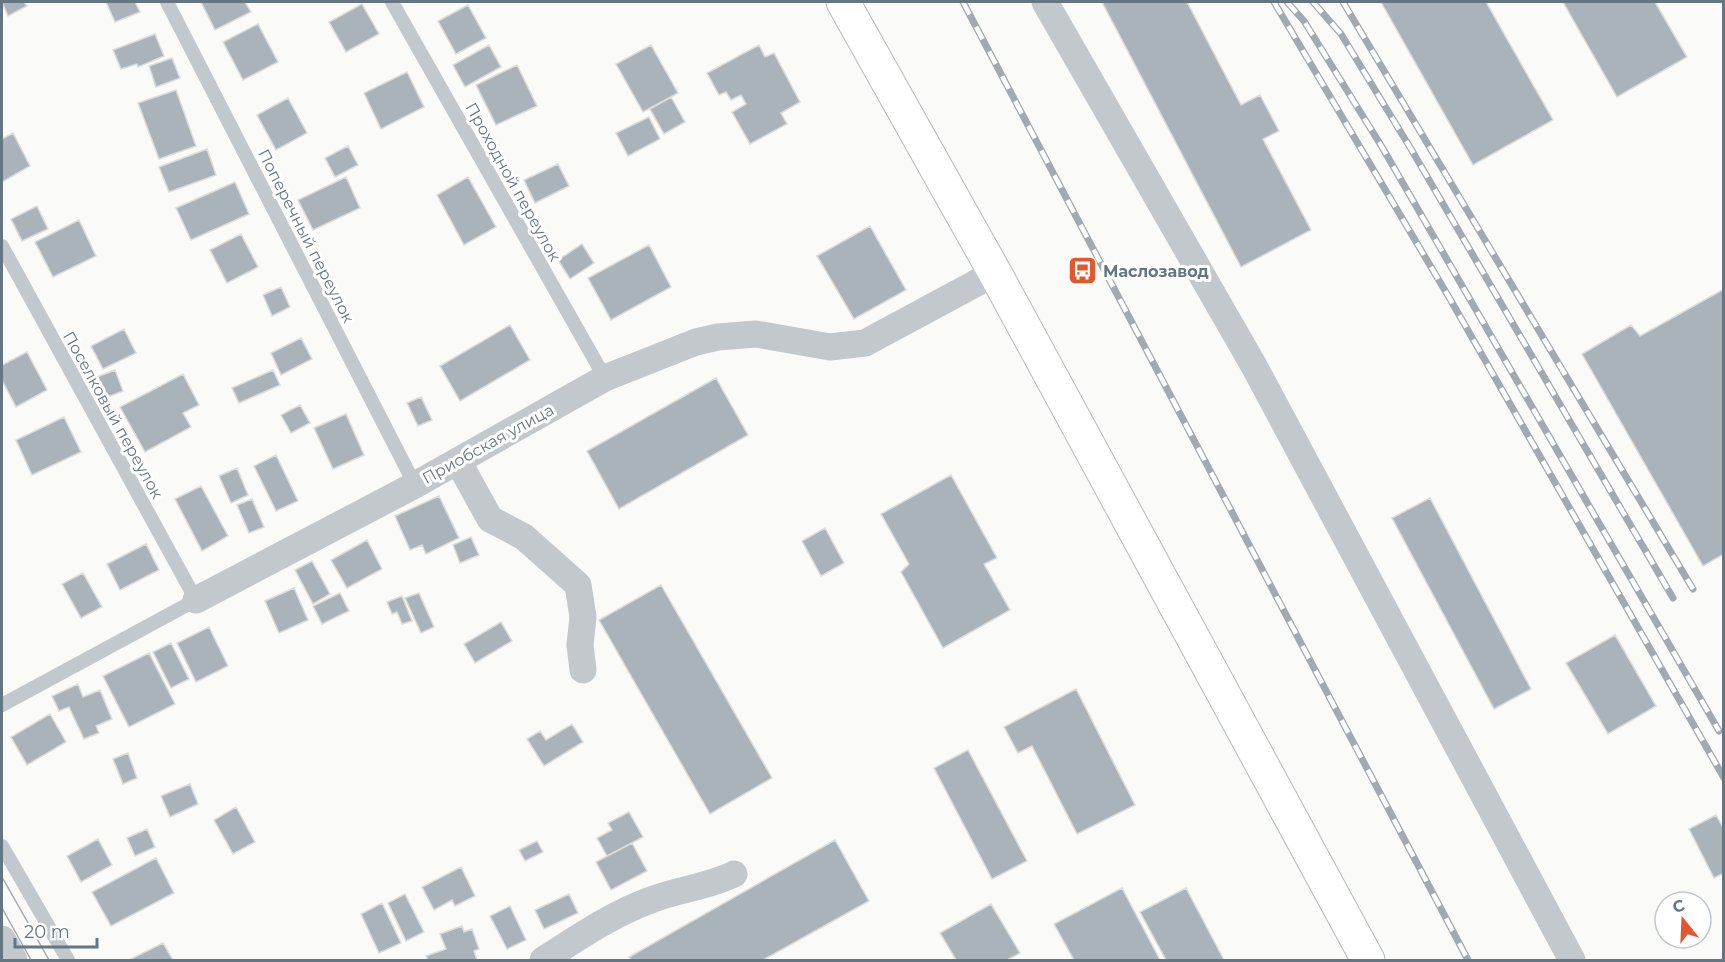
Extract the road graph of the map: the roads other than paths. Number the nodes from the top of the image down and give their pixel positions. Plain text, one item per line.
1 (167, 2) edge
2 (392, 2) edge
3 (843, 2) edge
4 (1046, 2) edge
5 (2, 246) edge
6 (995, 273) junction
7 (605, 378) junction
8 (458, 461) junction
9 (414, 485) junction
10 (196, 600) junction
11 (583, 670) dead end
12 (2, 705) edge
13 (2, 846) edge
14 (734, 874) dead end
15 (2, 939) edge
16 (14, 960) edge
17 (68, 960) edge
18 (543, 960) edge
19 (1368, 960) edge
20 (1572, 960) edge

1 - 9 lane, Поперечный переулок
2 - 7 lane, Проходной переулок
3 - 6 main road
4 - 20 street
5 - 10 lane, Поселковый переулок
6 - 7 street, Приобская улица
6 - 19 main road
7 - 8 street, Приобская улица
8 - 9 street, Приобская улица
8 - 11 street
9 - 10 street, Приобская улица
10 - 12 lane, Приобская улица
13 - 17 lane
14 - 18 street
15 - 16 street

